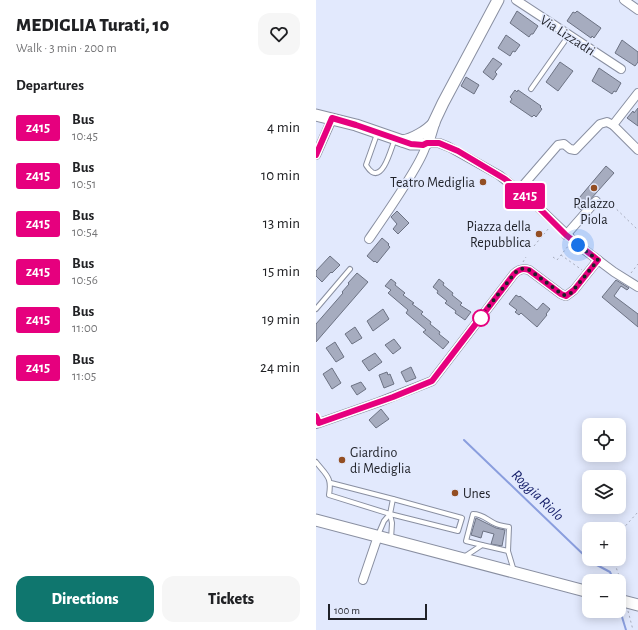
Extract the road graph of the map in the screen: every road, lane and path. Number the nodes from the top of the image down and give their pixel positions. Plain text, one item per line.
1 (498, 0) edge
2 (516, 0) edge
3 (624, 0) edge
4 (638, 10) edge
5 (569, 35) junction
6 (621, 69) dead end
7 (531, 89) dead end
8 (638, 93) edge
9 (316, 115) edge
10 (332, 118) junction
11 (613, 125) junction
12 (378, 133) junction
13 (398, 140) junction
14 (424, 140) junction
15 (638, 150) edge
16 (316, 155) edge
17 (519, 190) junction
18 (596, 201) joint
19 (554, 223) junction
20 (638, 230) edge
21 (569, 238) junction
22 (369, 239) dead end
23 (534, 246) dead end
24 (561, 255) junction
25 (553, 257) dead end
26 (598, 260) junction
27 (638, 264) edge
28 (350, 269) dead end
29 (587, 274) junction
30 (626, 280) junction
31 (638, 287) edge
32 (316, 309) edge
33 (317, 421) edge
34 (316, 462) edge
35 (331, 483) junction
36 (393, 499) junction
37 (638, 512) edge
38 (390, 514) junction
39 (316, 520) edge
40 (626, 525) edge
41 (378, 536) junction
42 (391, 540) junction
43 (482, 545) junction
44 (508, 551) junction
45 (462, 558) junction
46 (515, 572) junction
47 (364, 580) dead end
48 (582, 590) edge
49 (626, 602) edge
50 (638, 605) edge

1 - 14 street
2 - 5 street, Via Lizzadri
3 - 4 street
5 - 6 street, Via Lizzadri
5 - 7 lane
8 - 11 street
9 - 10 street
10 - 12 street
10 - 16 street
11 - 15 street
11 - 17 street
12 - 13 street
12 - 13 lane
13 - 14 street
14 - 17 street
14 - 22 street
17 - 19 street
18 - 20 path
18 - 21 street
19 - 21 street
19 - 23 path
21 - 24 path
21 - 26 street
24 - 25 path
24 - 29 path
26 - 29 street
26 - 30 street
27 - 30 path
28 - 32 lane
29 - 33 street
30 - 31 street
34 - 35 lane
35 - 36 lane
35 - 38 lane
36 - 38 lane
36 - 38 lane
37 - 40 path
38 - 41 lane
38 - 42 lane
39 - 41 street
41 - 42 street
41 - 47 street
42 - 45 street
43 - 44 lane
43 - 44 lane
43 - 45 lane
44 - 46 lane
45 - 46 street
46 - 48 street
49 - 50 street

